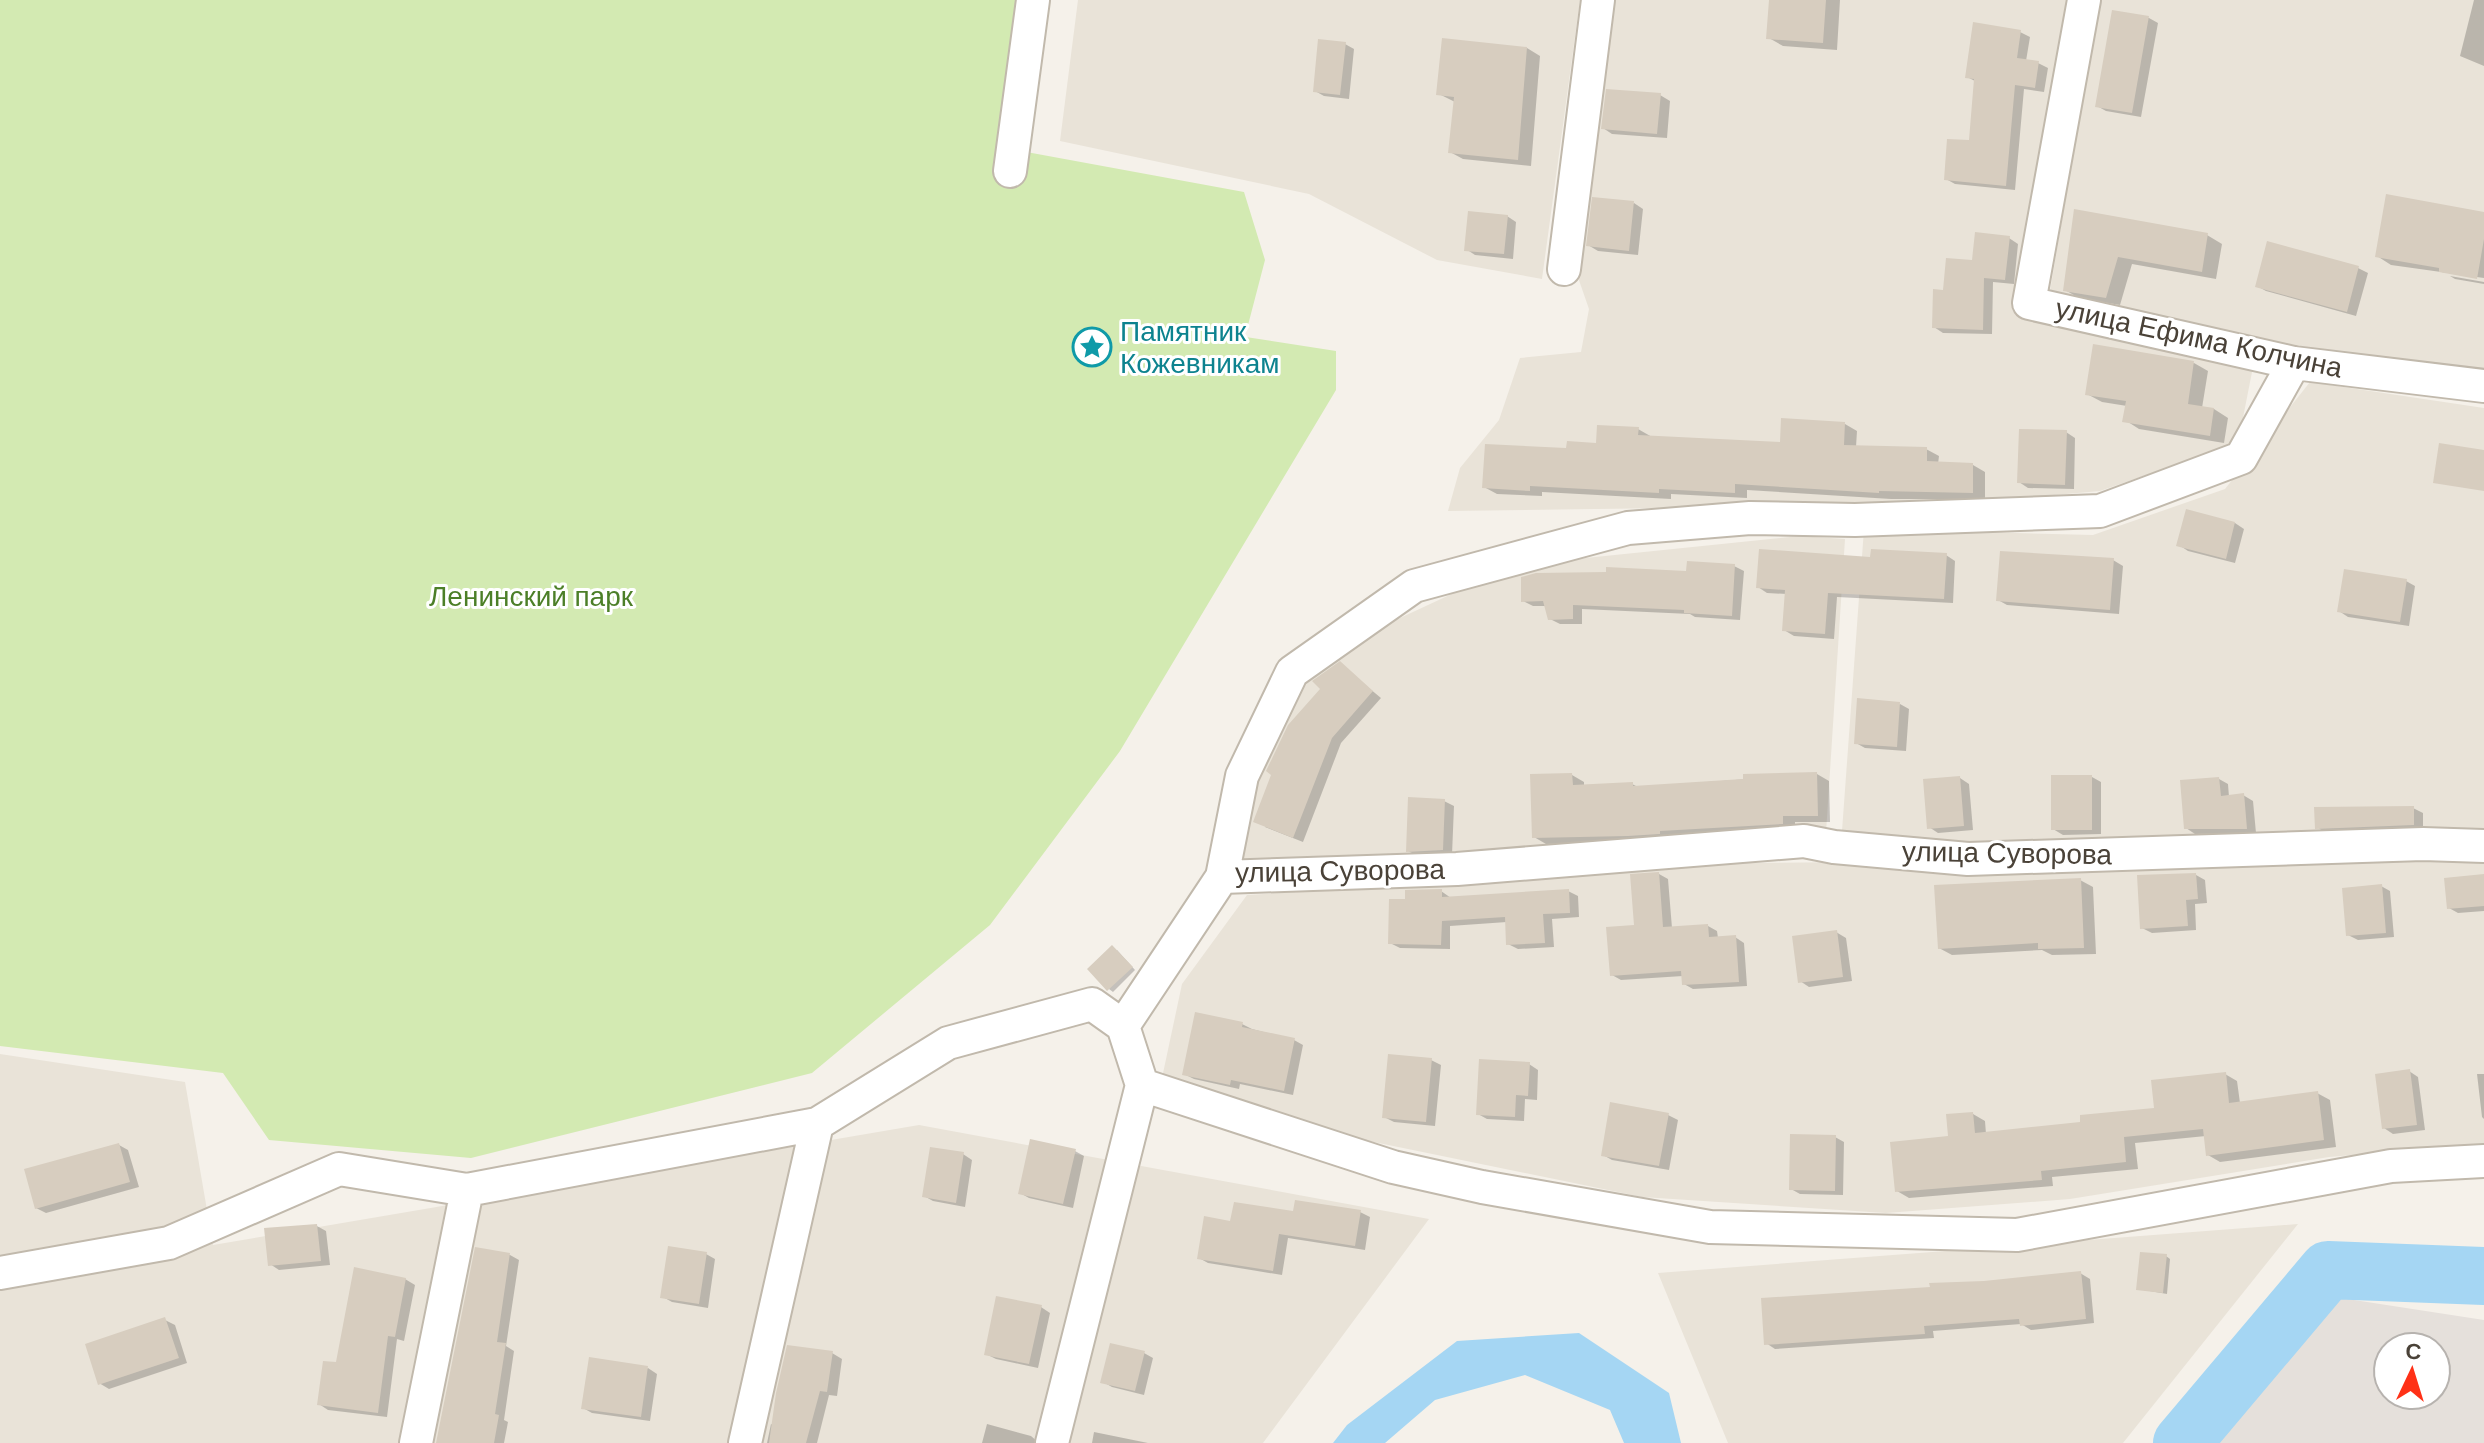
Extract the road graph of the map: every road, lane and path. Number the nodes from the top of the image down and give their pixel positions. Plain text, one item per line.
1 (1033, 0) edge
2 (1598, 0) edge
3 (2084, 0) edge
4 (1010, 171) dead end
5 (1564, 269) dead end
6 (2294, 363) junction
7 (2484, 386) edge
8 (2484, 846) edge
9 (1222, 877) junction
10 (1123, 1026) junction
11 (1142, 1085) junction
12 (817, 1124) junction
13 (2484, 1161) edge
14 (467, 1190) junction
15 (0, 1273) edge
16 (416, 1443) edge
17 (745, 1443) edge
18 (1052, 1443) edge

1 - 4 street
2 - 5 street
3 - 6 street, улица Ефима Колчина
6 - 7 street, улица Ефима Колчина
6 - 9 street, улица Суворова
8 - 9 street, улица Суворова
9 - 10 street
10 - 11 street
10 - 12 street
11 - 13 street
11 - 18 street
12 - 14 street
12 - 17 street
14 - 15 street
14 - 16 street

